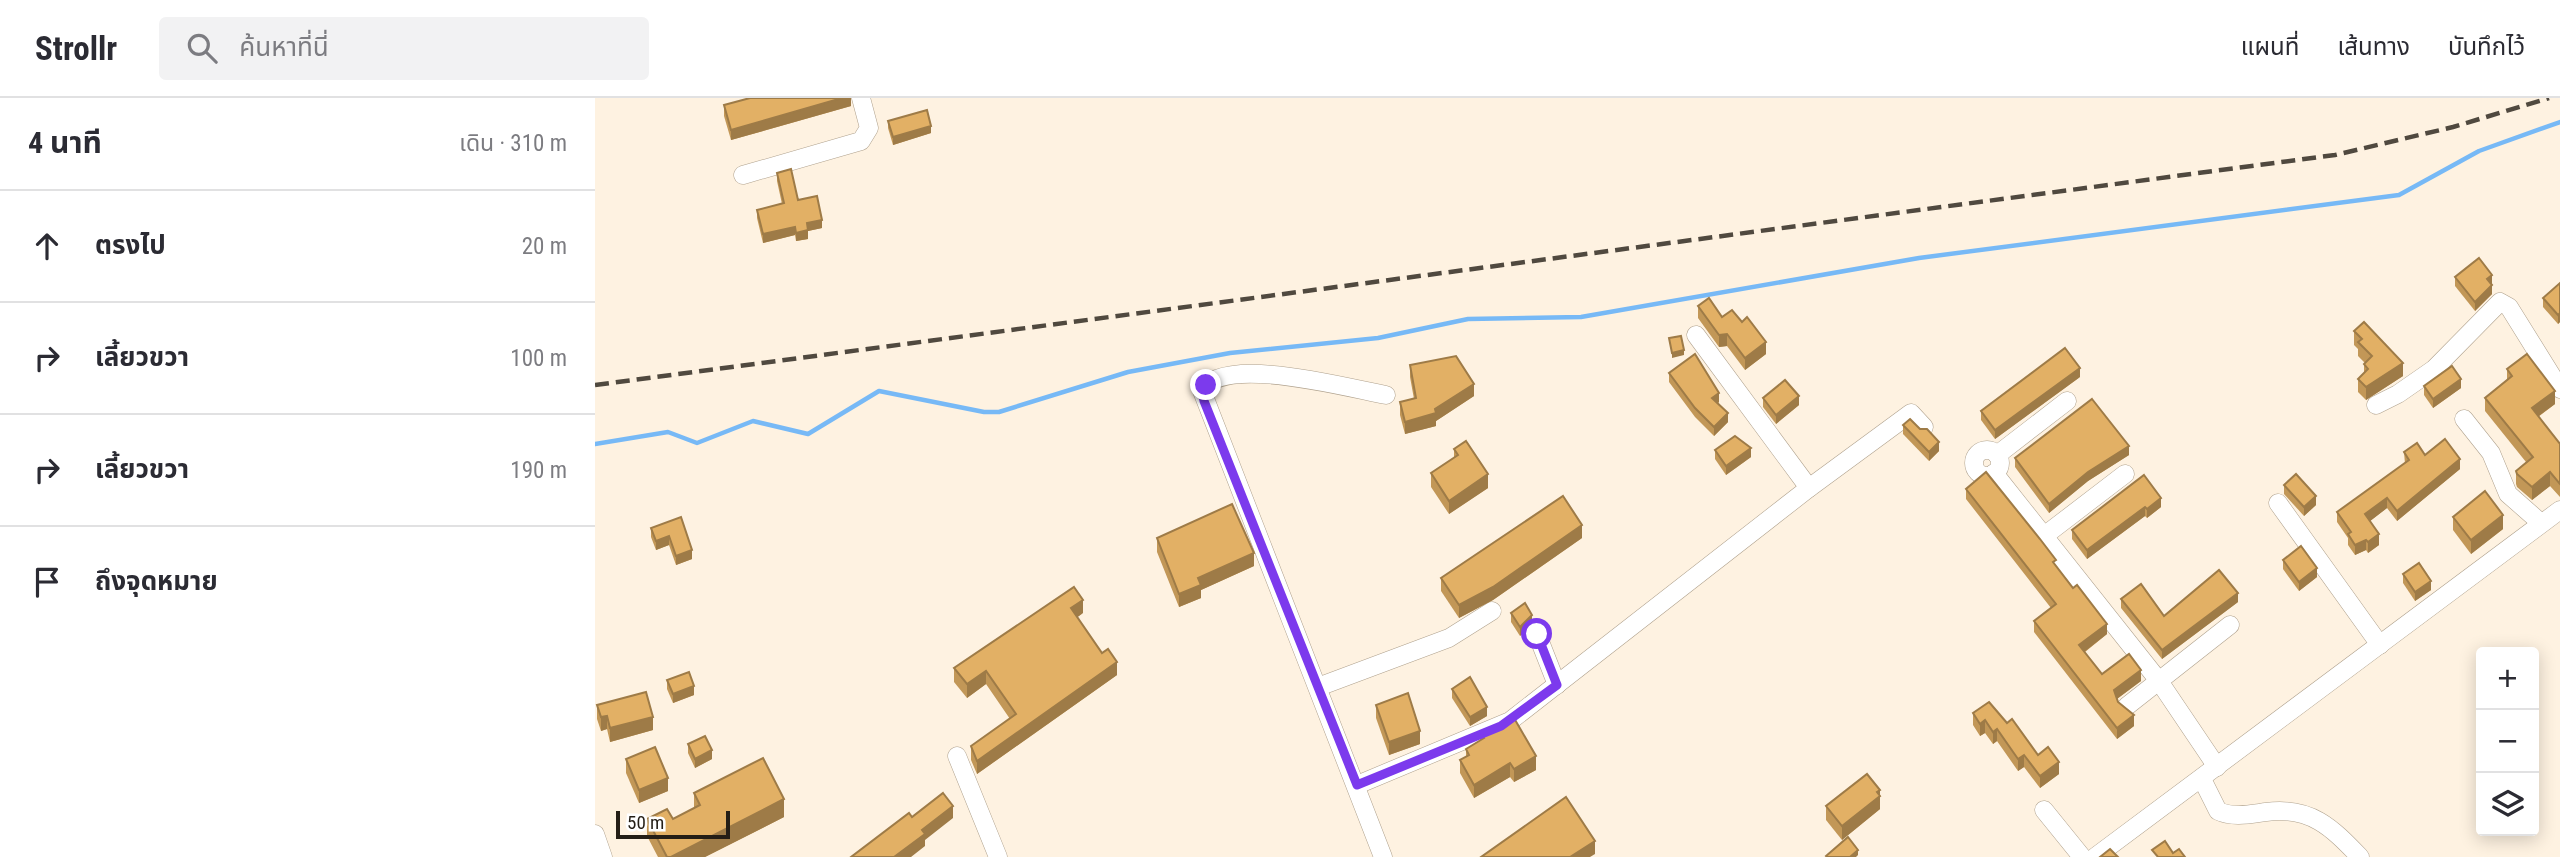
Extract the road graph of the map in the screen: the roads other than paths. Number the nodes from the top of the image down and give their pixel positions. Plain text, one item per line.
1 (861, 98) edge
2 (743, 175) dead end
3 (1696, 335) dead end
4 (2560, 389) edge
5 (1386, 395) dead end
6 (2067, 401) dead end
7 (2376, 405) dead end
8 (2464, 419) dead end
9 (1924, 427) edge
10 (2126, 474) dead end
11 (1809, 488) junction
12 (2278, 503) dead end
13 (2560, 510) edge
14 (2541, 523) junction
15 (2043, 536) junction
16 (1492, 611) dead end
17 (2230, 625) dead end
18 (1537, 634) dead end
19 (2380, 645) junction
20 (2159, 681) junction
21 (1557, 685) junction
22 (1318, 687) junction
23 (2127, 706) edge
24 (957, 756) dead end
25 (2217, 767) junction
26 (2202, 779) junction
27 (1357, 785) junction
28 (2044, 810) dead end
29 (595, 834) edge
30 (603, 857) edge
31 (998, 857) edge
32 (1383, 857) edge
33 (2082, 857) edge
34 (2095, 857) edge
35 (2360, 857) edge

1 - 2 street
3 - 11 street
4 - 7 street
5 - 22 street
6 - 15 street
8 - 14 street
9 - 11 street
10 - 15 street
11 - 21 street
12 - 19 street
13 - 14 street
14 - 19 street
15 - 20 street
16 - 22 street
17 - 20 street
18 - 21 street
19 - 25 street
20 - 23 street
20 - 25 street
21 - 27 street
22 - 27 street
24 - 31 street
25 - 26 street
26 - 34 street
26 - 35 street
27 - 32 street
28 - 33 street
29 - 30 street

